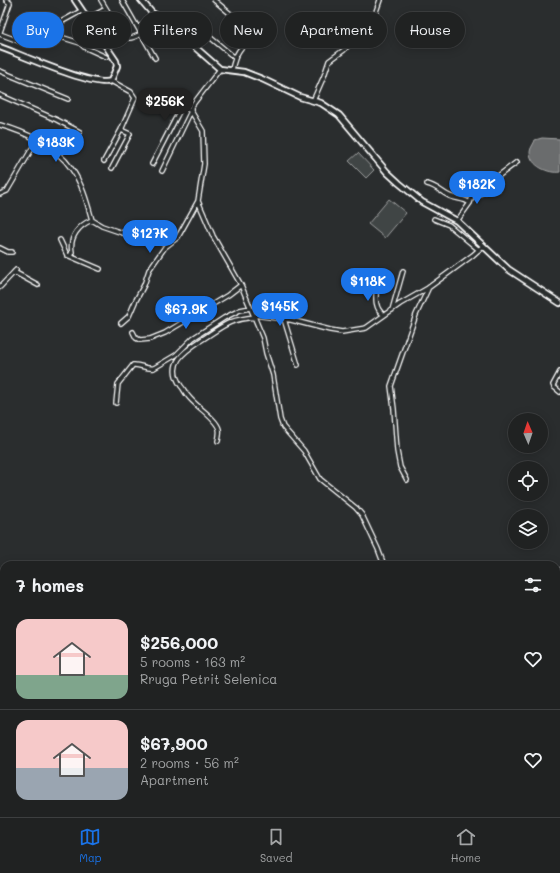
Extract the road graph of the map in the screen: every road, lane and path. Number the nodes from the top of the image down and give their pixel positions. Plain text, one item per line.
1 (6, 0) edge
2 (75, 0) edge
3 (101, 0) edge
4 (122, 0) edge
5 (141, 0) edge
6 (214, 0) edge
7 (380, 0) edge
8 (106, 9) junction
9 (81, 11) joint
10 (100, 12) edge
11 (152, 12) edge
12 (376, 12) edge
13 (64, 20) edge
14 (138, 28) edge
15 (0, 33) edge
16 (139, 35) edge
17 (12, 38) edge
18 (64, 38) edge
19 (212, 38) edge
20 (0, 47) edge
21 (107, 48) edge
22 (149, 48) edge
23 (196, 48) edge
24 (346, 48) edge
25 (106, 57) dead end
26 (155, 58) dead end
27 (235, 58) junction
28 (220, 69) junction
29 (232, 70) junction
30 (0, 71) edge
31 (112, 81) junction
32 (0, 95) edge
33 (68, 100) dead end
34 (313, 101) junction
35 (191, 111) junction
36 (0, 125) edge
37 (121, 130) junction
38 (80, 132) dead end
39 (37, 140) junction
40 (104, 161) dead end
41 (517, 162) dead end
42 (152, 164) dead end
43 (112, 168) dead end
44 (162, 171) dead end
45 (427, 184) dead end
46 (498, 189) dead end
47 (0, 194) edge
48 (472, 197) junction
49 (198, 201) junction
50 (470, 203) junction
51 (434, 219) dead end
52 (92, 220) junction
53 (457, 221) junction
54 (60, 240) dead end
55 (170, 243) junction
56 (0, 248) edge
57 (481, 248) junction
58 (12, 252) dead end
59 (70, 256) junction
60 (100, 269) dead end
61 (403, 271) dead end
62 (377, 279) dead end
63 (38, 285) dead end
64 (241, 285) junction
65 (0, 287) edge
66 (428, 288) junction
67 (560, 303) edge
68 (250, 308) junction
69 (392, 310) junction
70 (384, 315) junction
71 (255, 316) junction
72 (284, 319) junction
73 (121, 323) dead end
74 (133, 332) dead end
75 (298, 365) dead end
76 (560, 373) edge
77 (560, 392) edge
78 (116, 403) dead end
79 (218, 441) dead end
80 (407, 480) dead end
81 (382, 561) edge

1 - 15 street
2 - 9 street
3 - 8 street
4 - 14 street
5 - 11 street
6 - 27 street
7 - 12 street
8 - 10 street
8 - 16 street
9 - 13 street
15 - 17 street
18 - 25 street
19 - 27 street
20 - 31 street
21 - 31 street
22 - 26 street
23 - 28 street
24 - 34 street
27 - 29 street
28 - 29 street
28 - 35 street
29 - 34 street
30 - 33 street
31 - 37 street
32 - 38 street
34 - 53 street
35 - 42 street
35 - 44 street
35 - 49 street
36 - 39 street
37 - 40 street
37 - 43 street
39 - 47 street
39 - 52 street
41 - 48 street
45 - 50 street
46 - 48 street
48 - 50 street
49 - 55 street
49 - 64 street
50 - 53 street
51 - 57 street
52 - 55 street
52 - 59 street
53 - 57 street
54 - 59 street
55 - 73 street
56 - 58 street
57 - 66 street
57 - 67 street
59 - 60 street
61 - 69 street
62 - 70 street
63 - 65 street
64 - 68 street
64 - 74 street
66 - 69 street
66 - 80 street
68 - 71 street
68 - 78 street
69 - 70 street
70 - 72 street
71 - 72 street
71 - 79 street
71 - 81 street
72 - 75 street
76 - 77 street

